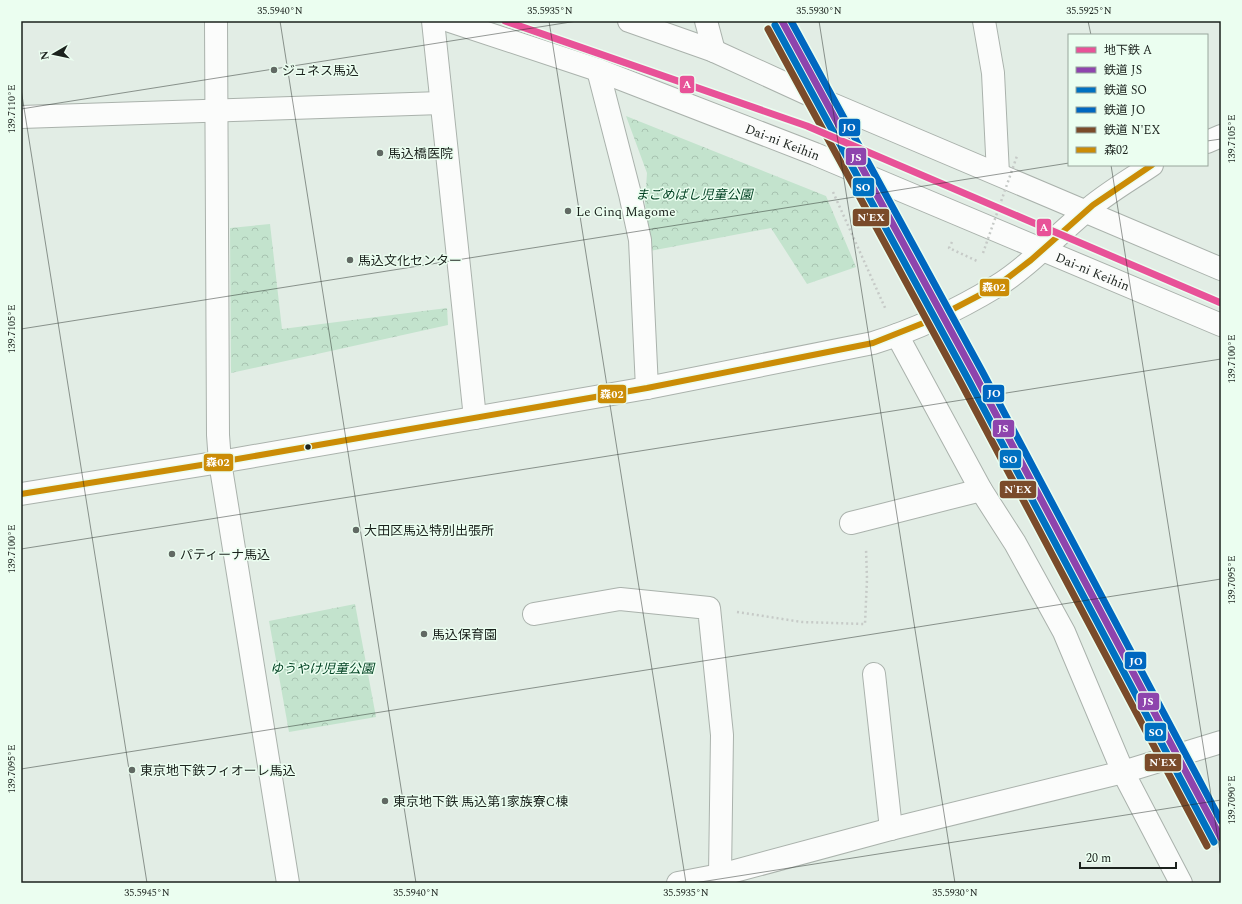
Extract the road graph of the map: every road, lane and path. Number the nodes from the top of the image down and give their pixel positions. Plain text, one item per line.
1 (216, 21) edge
2 (433, 21) edge
3 (450, 21) edge
4 (629, 21) edge
5 (706, 21) edge
6 (984, 21) edge
7 (714, 51) junction
8 (598, 70) junction
9 (441, 103) junction
10 (216, 110) junction
11 (21, 117) edge
12 (1221, 136) edge
13 (1208, 142) edge
14 (1017, 156) dead end
15 (1151, 166) edge
16 (998, 174) junction
17 (832, 190) dead end
18 (1086, 211) junction
19 (958, 244) dead end
20 (1043, 249) junction
21 (977, 251) dead end
22 (976, 262) dead end
23 (1221, 269) edge
24 (1221, 325) edge
25 (897, 335) junction
26 (648, 388) junction
27 (475, 418) junction
28 (220, 462) junction
29 (981, 490) junction
30 (21, 494) edge
31 (857, 521) joint
32 (709, 608) junction
33 (534, 614) dead end
34 (874, 674) dead end
35 (1221, 742) edge
36 (1123, 772) junction
37 (891, 829) junction
38 (720, 874) junction
39 (288, 883) edge
40 (678, 883) edge
41 (1182, 883) edge

1 - 10 main road
2 - 9 main road
3 - 8 main road, Dai-ni Keihin
4 - 7 main road
5 - 7 main road
6 - 16 main road
7 - 16 main road
8 - 20 main road, Dai-ni Keihin
8 - 26 main road
9 - 10 main road
9 - 27 main road
10 - 11 main road
10 - 28 main road
12 - 13 main road
14 - 21 path, bridge
15 - 18 main road
16 - 18 main road
17 - 25 path
18 - 20 main road
18 - 23 main road
19 - 22 path
20 - 24 main road, Dai-ni Keihin
20 - 25 main road
25 - 26 main road
25 - 29 main road
26 - 27 main road
27 - 28 main road
28 - 30 main road
28 - 39 main road
29 - 31 main road
29 - 36 main road
31 - 32 path
32 - 33 main road
32 - 38 main road
34 - 37 main road
35 - 36 main road
36 - 37 main road
36 - 41 main road
37 - 38 main road
38 - 40 main road

